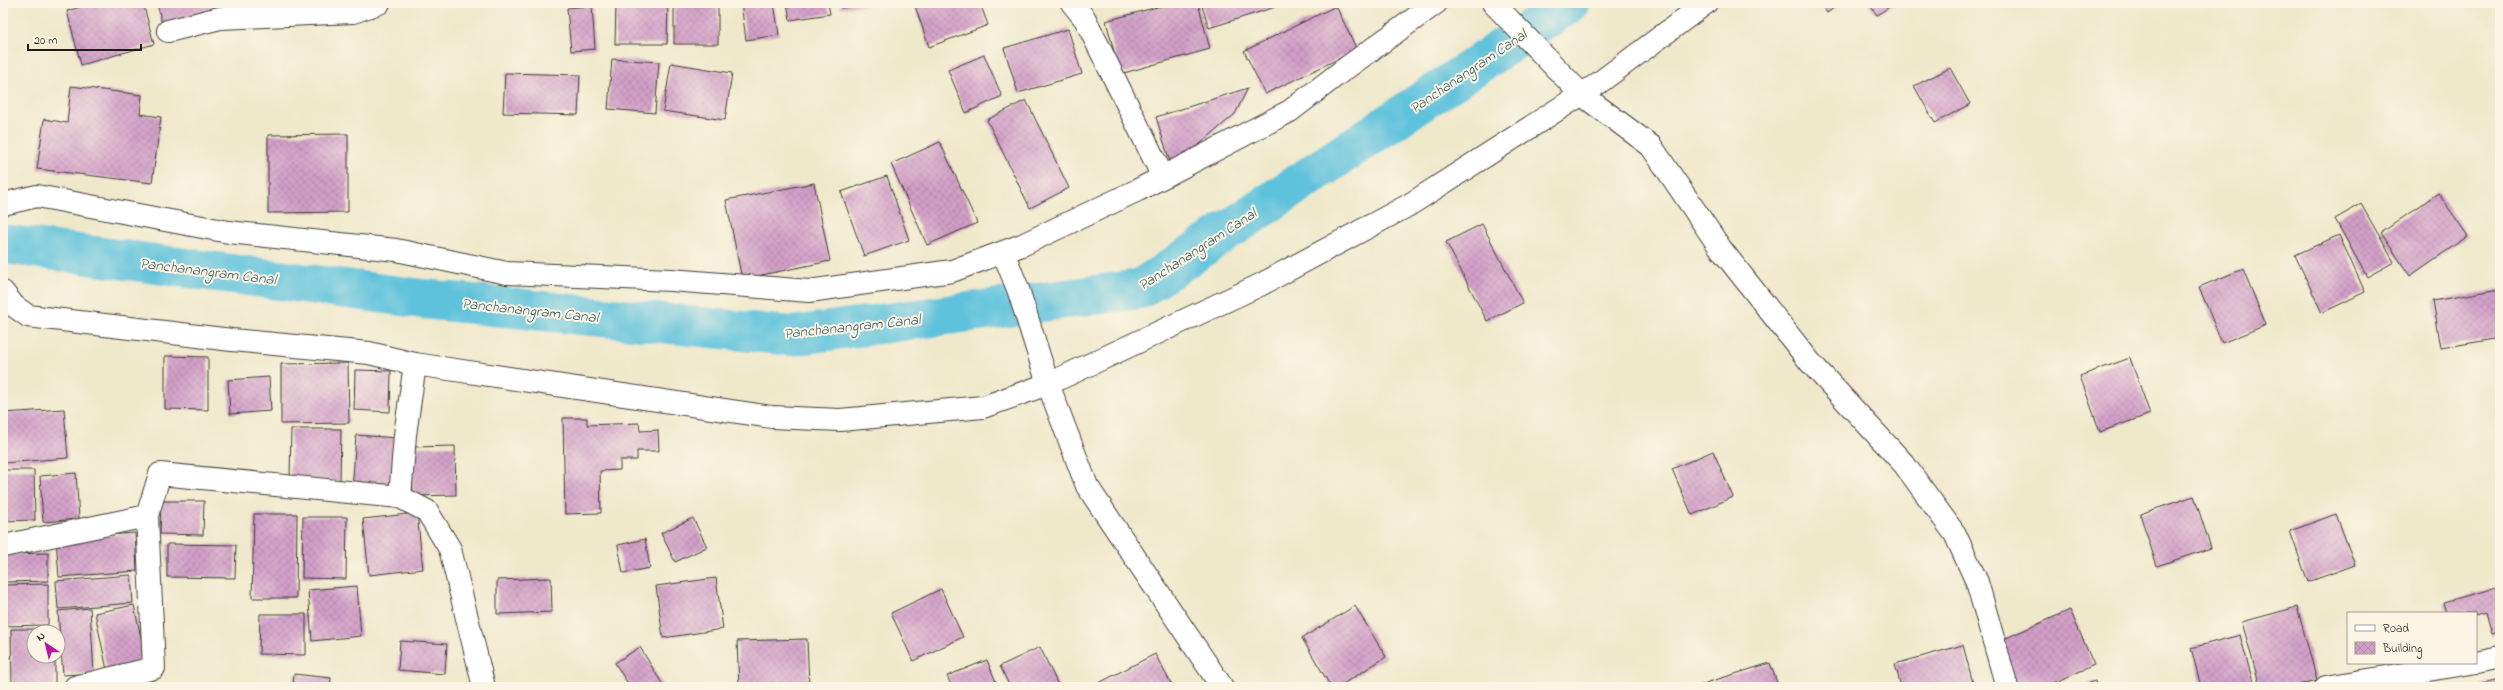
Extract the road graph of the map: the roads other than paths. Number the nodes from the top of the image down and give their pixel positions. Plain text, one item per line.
1 (379, 3) edge
2 (1072, 3) edge
3 (1436, 3) edge
4 (1493, 3) edge
5 (1706, 3) edge
6 (168, 31) dead end
7 (1581, 94) junction
8 (1163, 177) junction
9 (3, 204) edge
10 (1003, 252) junction
11 (3, 292) edge
12 (415, 364) junction
13 (1048, 384) junction
14 (400, 497) junction
15 (147, 516) junction
16 (3, 546) edge
17 (2500, 657) edge
18 (2477, 662) edge
19 (2464, 664) edge
20 (74, 687) edge
21 (484, 687) edge
22 (1222, 687) edge
23 (2007, 687) edge
24 (2326, 687) edge

1 - 6 street
2 - 8 street
3 - 8 street
4 - 7 street
5 - 7 street
7 - 13 street
7 - 23 street
8 - 10 street
9 - 10 street
10 - 13 street
11 - 12 street
12 - 13 street
12 - 14 street
13 - 22 street
14 - 15 street
14 - 21 street
15 - 16 street
15 - 20 street
17 - 18 street
19 - 24 street

